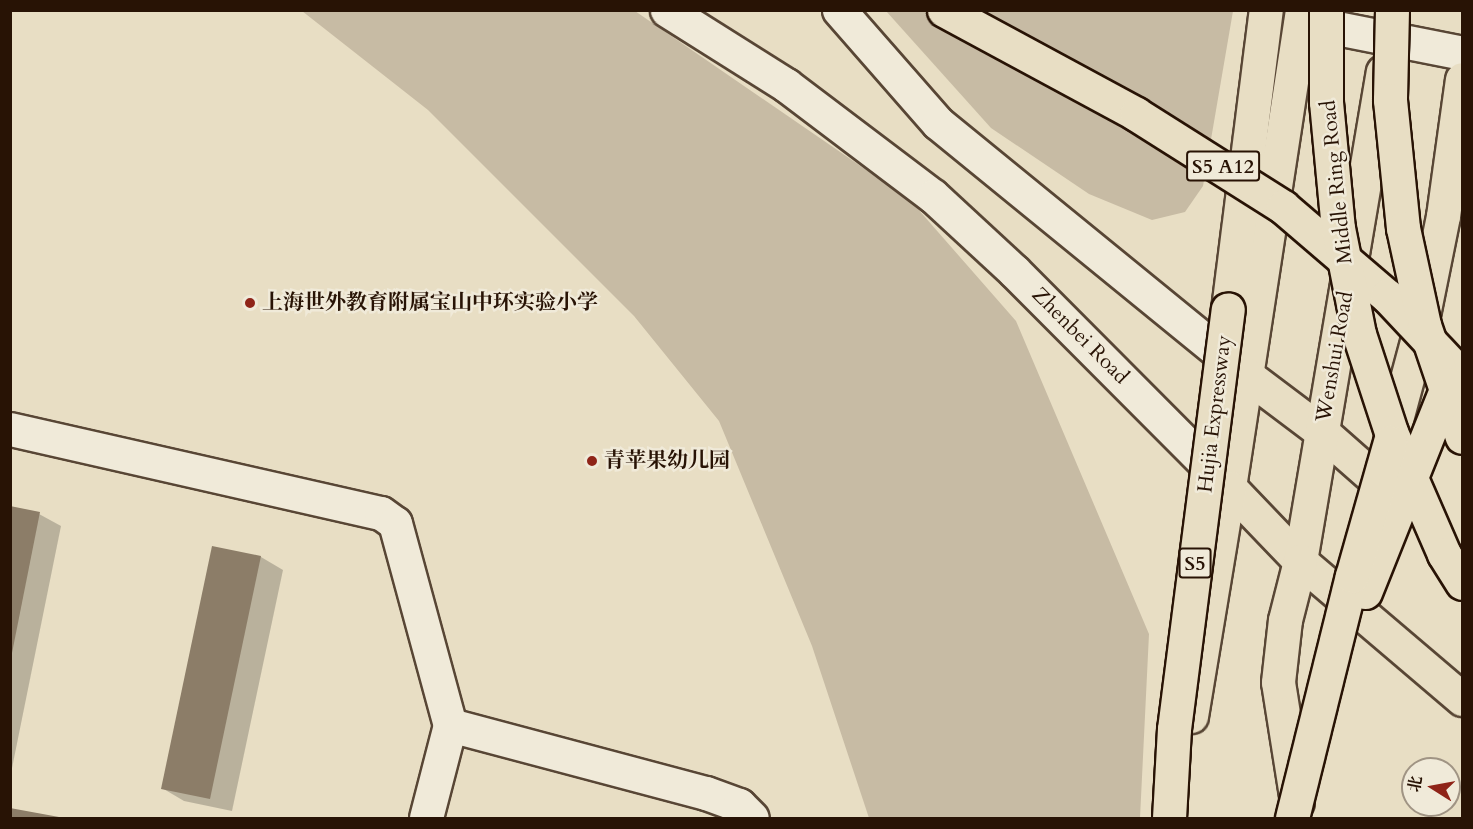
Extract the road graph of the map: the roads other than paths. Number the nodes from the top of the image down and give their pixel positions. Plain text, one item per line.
1 (666, 10) edge
2 (839, 10) edge
3 (944, 10) edge
4 (1244, 10) edge
5 (1266, 10) edge
6 (1310, 14) edge
7 (1391, 20) edge
8 (1462, 53) edge
9 (1462, 79) edge
10 (1228, 309) junction
11 (1462, 344) edge
12 (1245, 374) junction
13 (1462, 376) edge
14 (10, 429) edge
15 (1322, 432) junction
16 (1462, 437) edge
17 (1229, 487) junction
18 (1462, 556) edge
19 (1300, 561) junction
20 (1462, 583) edge
21 (1326, 679) junction
22 (1462, 699) edge
23 (450, 725) junction
24 (426, 819) edge
25 (752, 819) edge
26 (1171, 819) edge
27 (1292, 819) edge
28 (1299, 819) edge

1 - 17 street, Zhenbei Road
2 - 12 street
3 - 13 main road, S5 A12, bridge
4 - 10 main road, S5 A12
5 - 10 main road, Hujia Expressway / S5
6 - 7 street
6 - 12 main road
6 - 20 main road, Middle Ring Road, bridge
7 - 8 street
7 - 15 main road, Wenshui Road
7 - 16 main road, bridge
9 - 21 main road, bridge
10 - 26 main road, Hujia Expressway / S5, bridge
11 - 21 main road, bridge
12 - 15 main road
12 - 17 main road
14 - 23 street
15 - 18 main road
15 - 19 main road, Wenshui Road
17 - 19 main road, Zhenbei Road
17 - 26 main road
19 - 22 main road, Zhenbei Road
19 - 28 main road, Wenshui Road
21 - 27 main road, bridge
23 - 24 street
23 - 25 street

